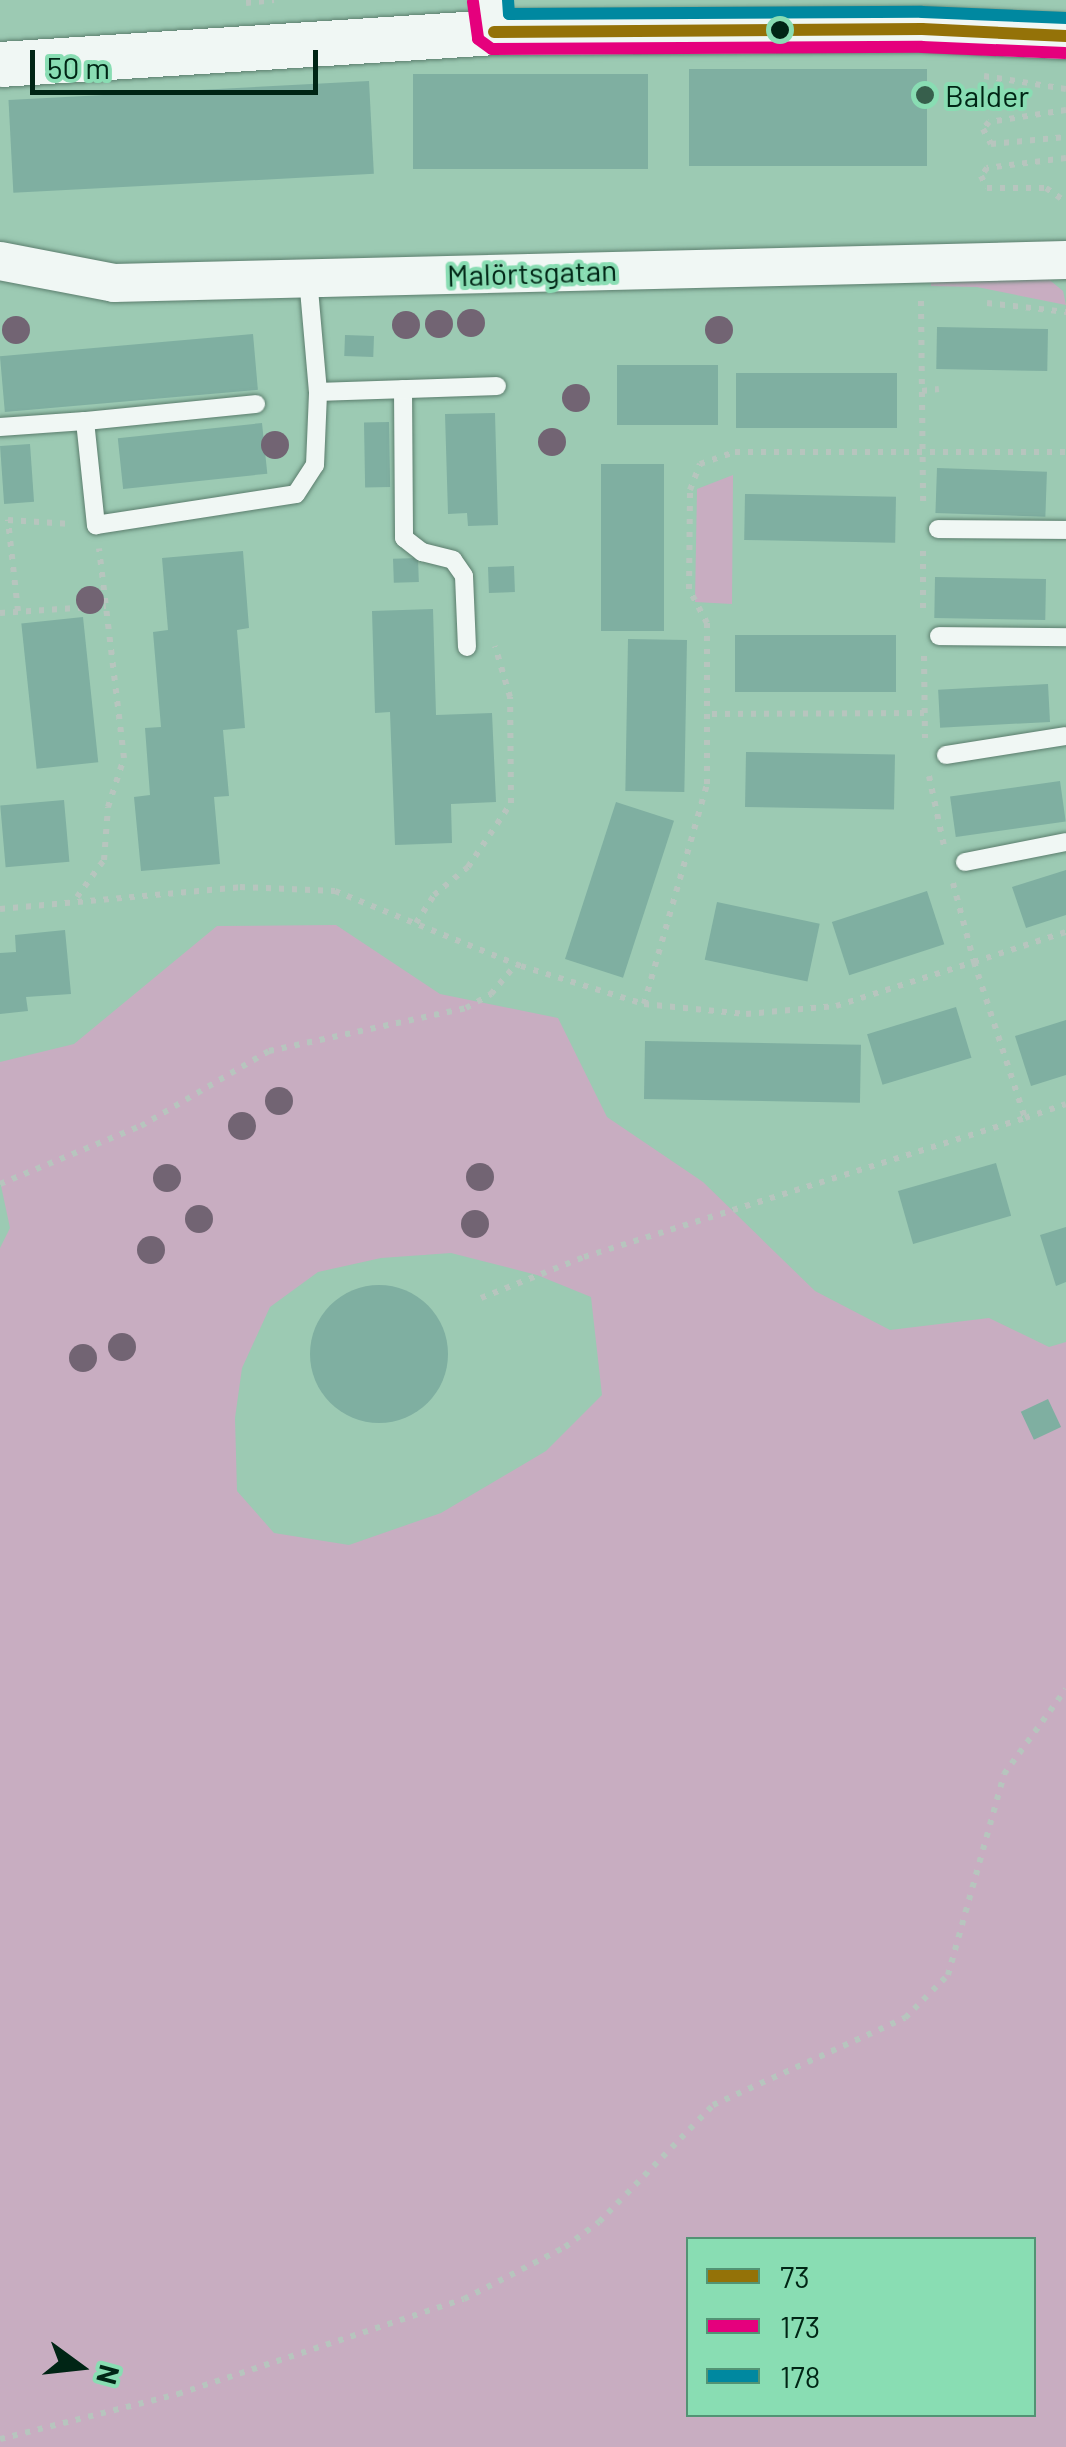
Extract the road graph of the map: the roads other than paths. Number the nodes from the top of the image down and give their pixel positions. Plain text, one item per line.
1 (492, 16) edge
2 (1066, 36) edge
3 (0, 64) edge
4 (1066, 260) edge
5 (0, 261) edge
6 (308, 278) junction
7 (497, 386) dead end
8 (403, 389) junction
9 (318, 392) junction
10 (256, 404) dead end
11 (85, 422) junction
12 (0, 426) edge
13 (938, 529) dead end
14 (1066, 530) edge
15 (939, 636) dead end
16 (1066, 636) edge
17 (467, 646) dead end
18 (1066, 736) edge
19 (946, 756) dead end
20 (1066, 842) edge
21 (965, 862) dead end

1 - 2 street
1 - 3 street
4 - 6 street, Malörtsgatan
5 - 6 street, Malörtsgatan
6 - 9 lane
7 - 8 lane
8 - 9 lane
8 - 17 lane
9 - 11 lane
10 - 11 lane
11 - 12 lane
13 - 14 lane
15 - 16 lane
18 - 19 lane
20 - 21 lane

